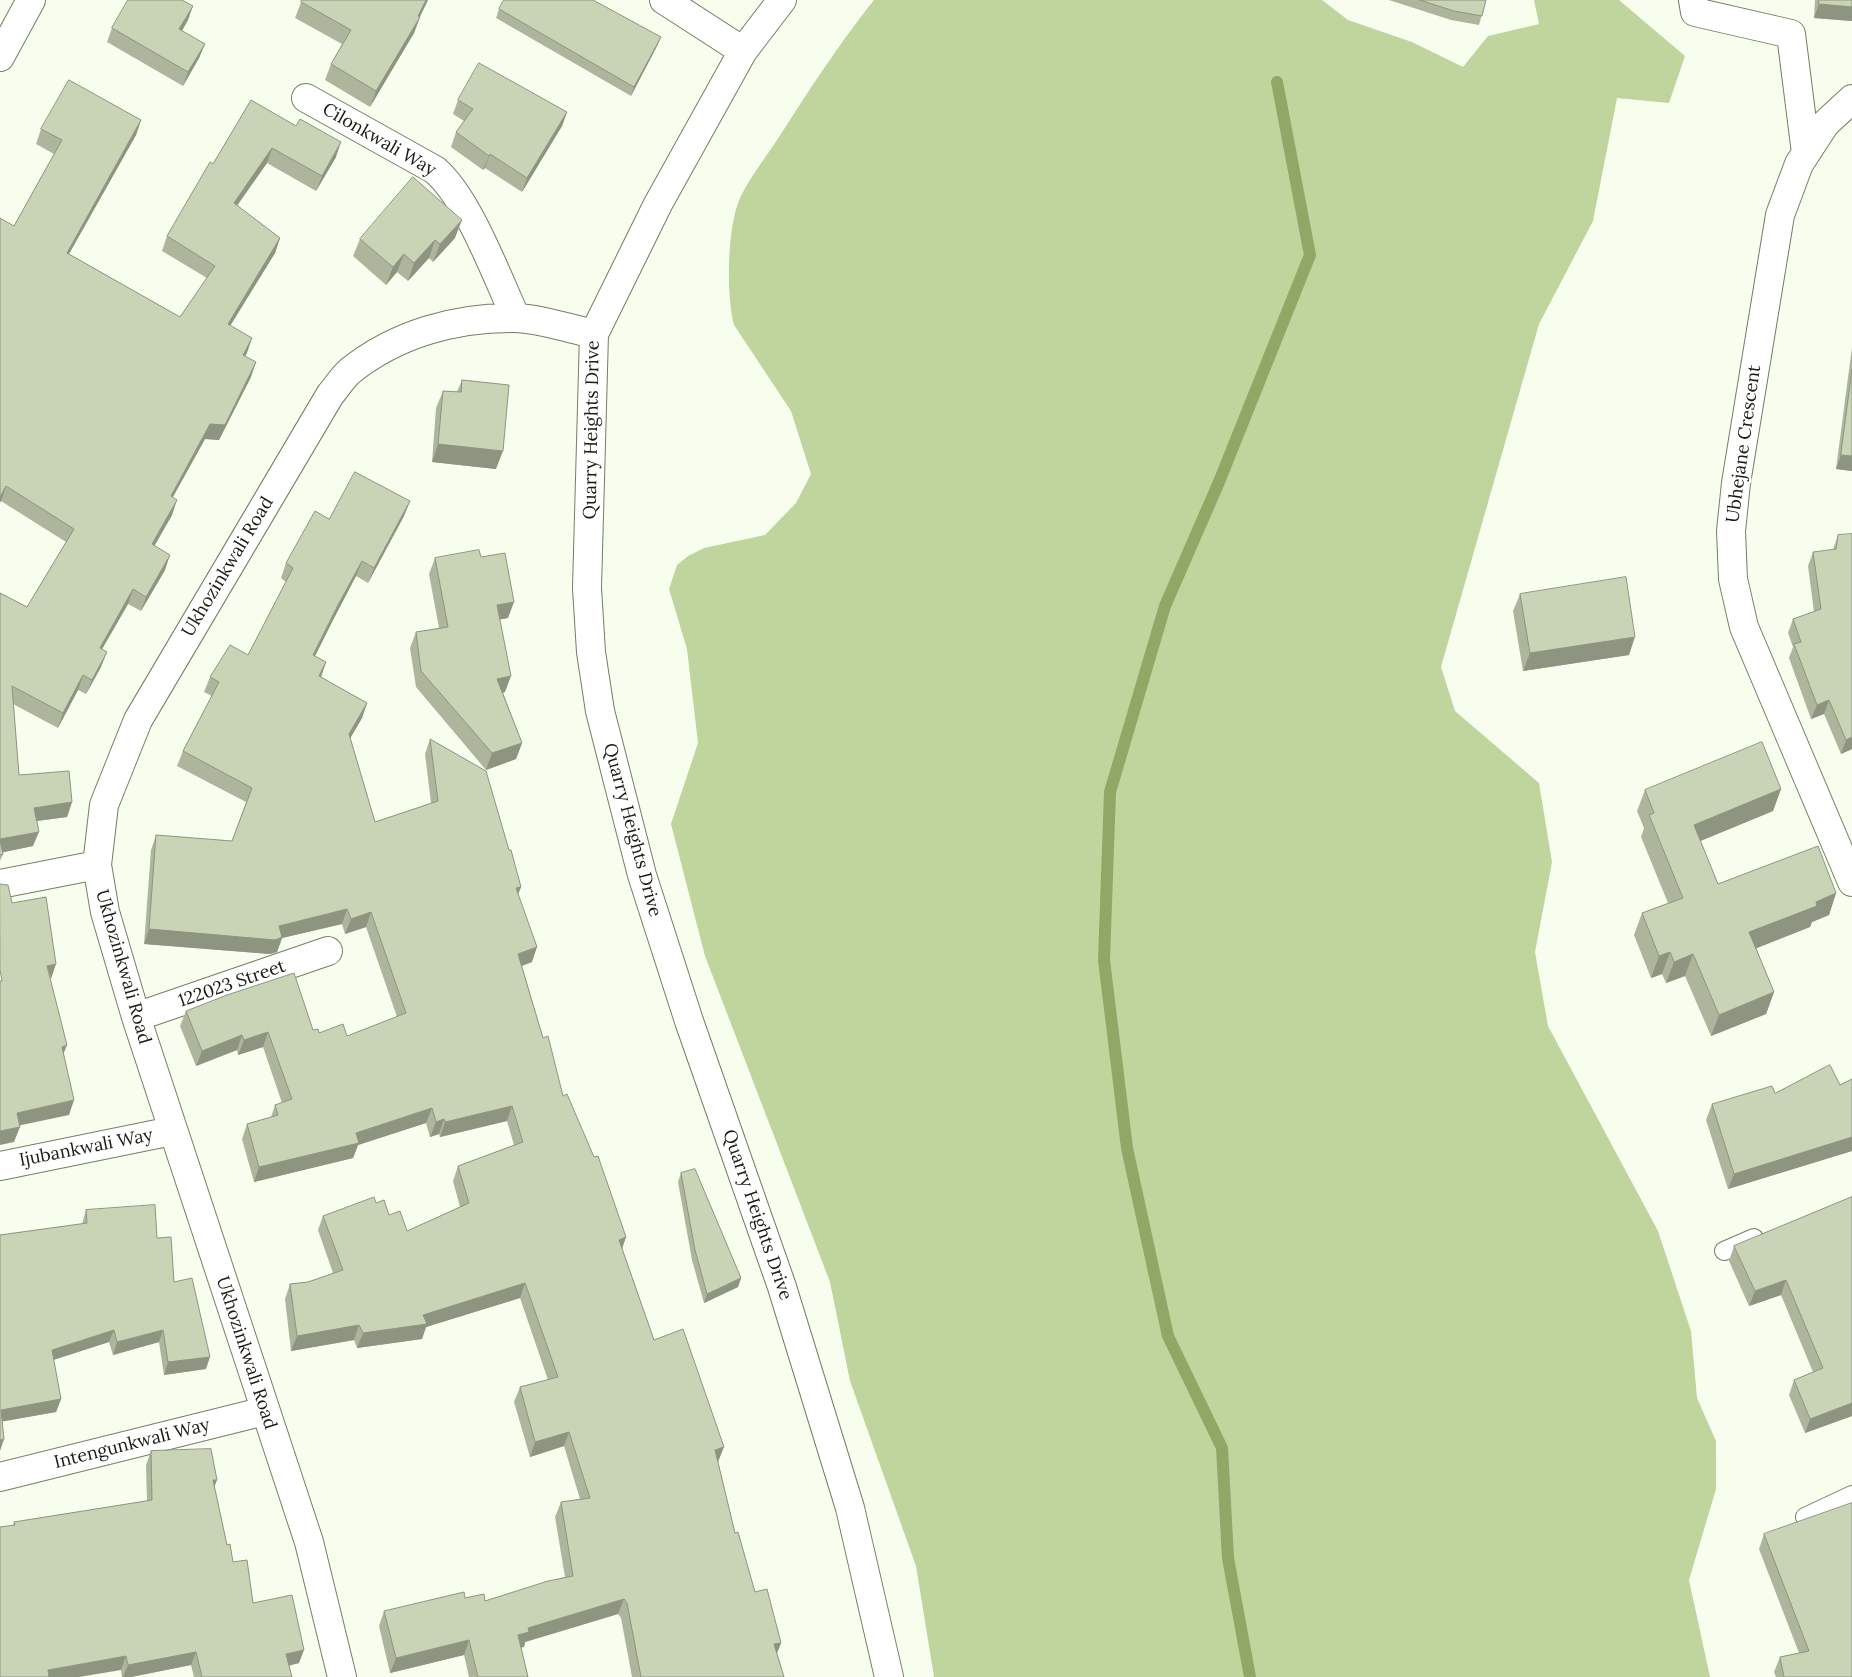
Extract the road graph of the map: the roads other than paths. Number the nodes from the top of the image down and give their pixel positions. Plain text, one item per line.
1 (31, 0) edge
2 (664, 0) edge
3 (782, 0) edge
4 (1693, 0) edge
5 (743, 51) junction
6 (0, 57) edge
7 (306, 98) dead end
8 (1852, 100) edge
9 (1806, 153) junction
10 (516, 318) junction
11 (594, 334) junction
12 (97, 865) junction
13 (1852, 882) edge
14 (0, 884) edge
15 (328, 951) dead end
16 (136, 1017) junction
17 (172, 1131) junction
18 (0, 1166) edge
19 (1770, 1232) edge
20 (1724, 1251) dead end
21 (265, 1411) junction
22 (0, 1477) edge
23 (1852, 1495) edge
24 (1805, 1517) edge
25 (342, 1677) edge
26 (889, 1677) edge

1 - 6 street
2 - 5 street
3 - 5 street, Quarry Heights Drive
4 - 9 street
5 - 11 street, Quarry Heights Drive
7 - 10 street, Cilonkwali Way
8 - 9 street, Ubhejane Crescent
9 - 13 street, Ubhejane Crescent
10 - 11 street, Ukhozinkwali Road
10 - 12 street, Ukhozinkwali Road
11 - 26 street, Quarry Heights Drive
12 - 14 street
12 - 16 street, Ukhozinkwali Road
15 - 16 street, 122023 Street
16 - 17 street, Ukhozinkwali Road
17 - 18 street, Ijubankwali Way
17 - 21 street, Ukhozinkwali Road
19 - 20 lane
21 - 22 street, Intengunkwali Way
21 - 25 street, Ukhozinkwali Road
23 - 24 lane

